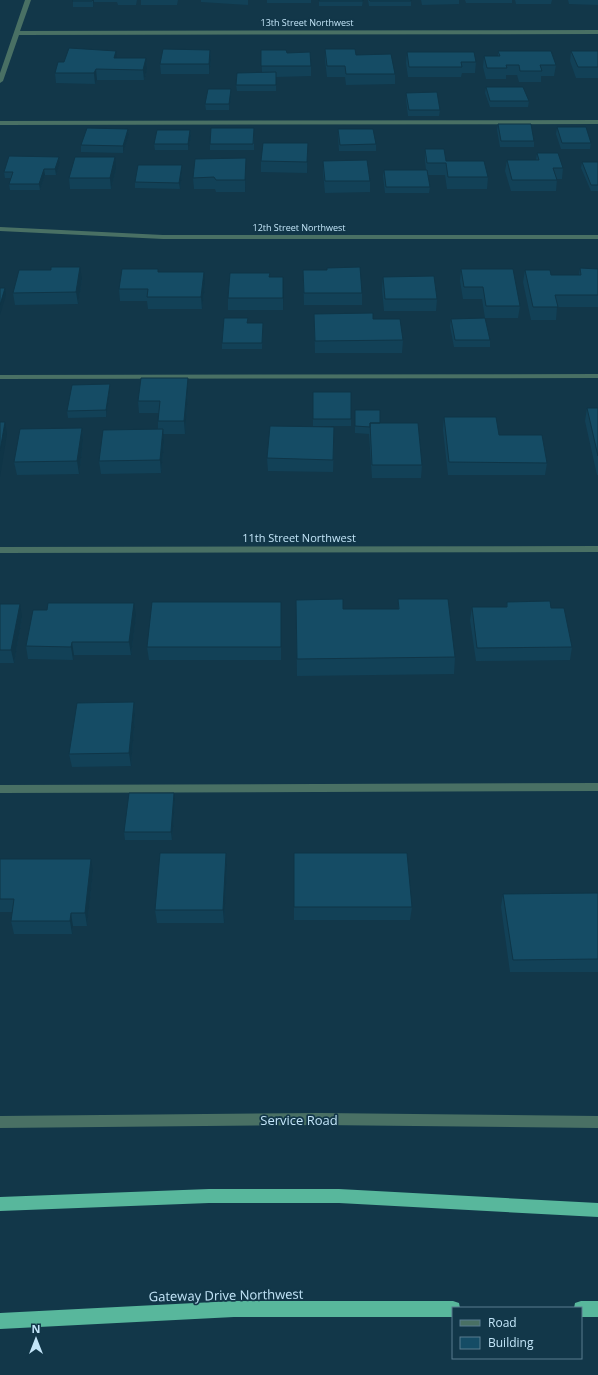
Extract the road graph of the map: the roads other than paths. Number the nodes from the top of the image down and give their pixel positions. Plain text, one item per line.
1 (28, 0) edge
2 (17, 32) junction
3 (598, 32) edge
4 (0, 81) edge
5 (598, 122) edge
6 (0, 124) edge
7 (0, 229) edge
8 (598, 237) edge
9 (598, 376) edge
10 (0, 377) edge
11 (598, 549) edge
12 (0, 550) edge
13 (598, 787) edge
14 (0, 788) edge
15 (0, 1122) edge
16 (598, 1122) edge
17 (0, 1204) edge
18 (598, 1210) edge
19 (452, 1309) edge
20 (582, 1309) edge
21 (598, 1309) edge
22 (0, 1321) edge

1 - 2 street
2 - 3 street, 13th Street Northwest
2 - 4 street
5 - 6 street
7 - 8 street, 12th Street Northwest
9 - 10 street
11 - 12 street, 11th Street Northwest
13 - 14 street
15 - 16 street, Service Road
17 - 18 highway
19 - 22 highway, Gateway Drive Northwest
20 - 21 highway

